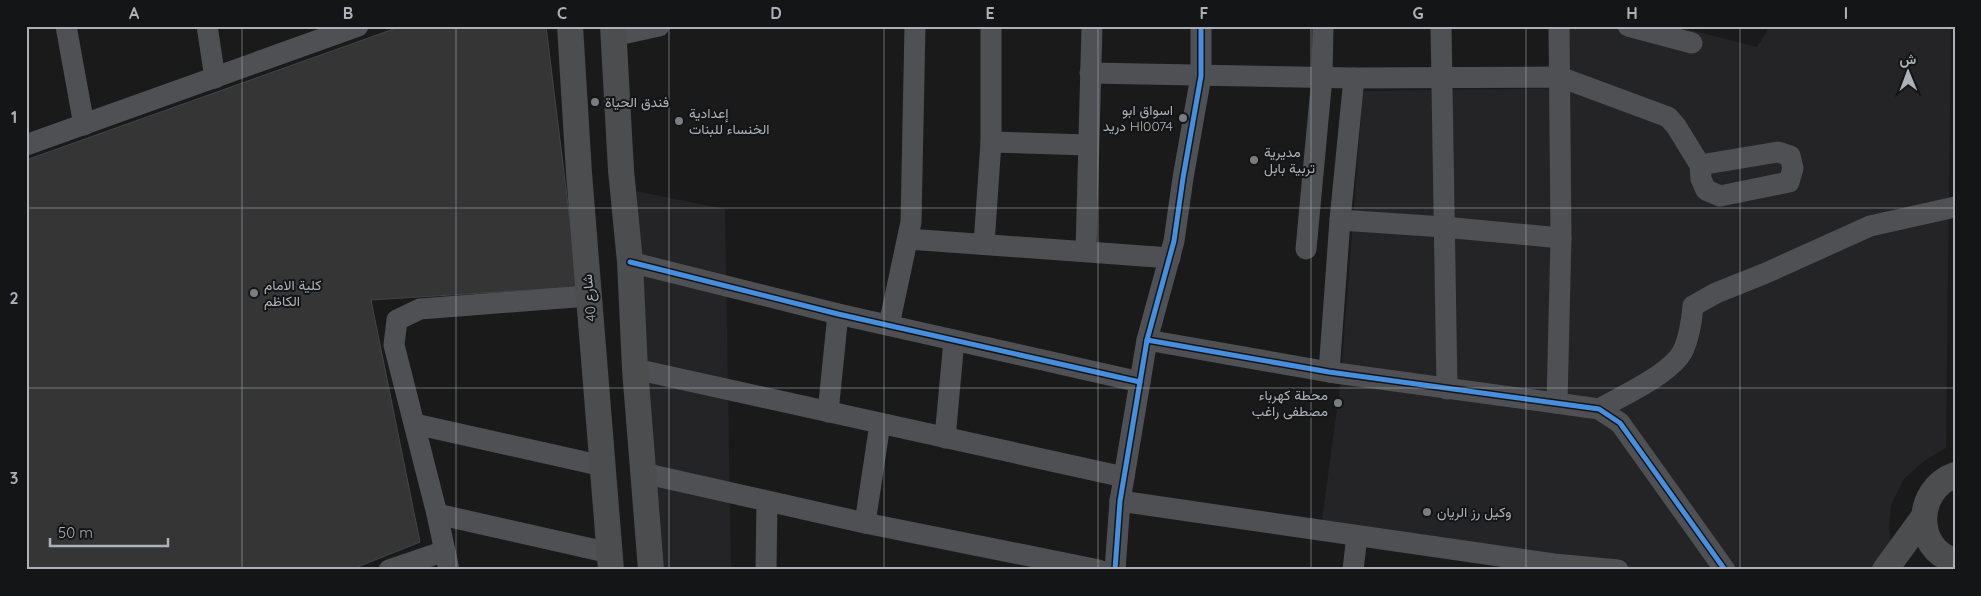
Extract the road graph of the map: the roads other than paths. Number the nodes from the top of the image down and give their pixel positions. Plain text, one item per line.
1 (66, 26) edge
2 (207, 26) edge
3 (358, 26) edge
4 (570, 26) edge
5 (659, 26) edge
6 (916, 26) edge
7 (991, 26) edge
8 (1092, 26) edge
9 (1201, 26) edge
10 (1323, 26) edge
11 (1441, 26) edge
12 (1559, 26) edge
13 (1628, 26) edge
14 (613, 31) edge
15 (1692, 43) dead end
16 (1090, 72) junction
17 (1201, 76) junction
18 (1322, 77) junction
19 (1560, 77) junction
20 (215, 78) junction
21 (1354, 78) junction
22 (1441, 79) junction
23 (84, 125) junction
24 (992, 142) junction
25 (26, 145) edge
26 (1088, 145) junction
27 (1700, 165) dead end
28 (1955, 207) edge
29 (1340, 220) junction
30 (1444, 227) junction
31 (1561, 238) junction
32 (908, 239) junction
33 (984, 244) junction
34 (1306, 249) dead end
35 (1086, 252) junction
36 (1170, 258) junction
37 (630, 262) junction
38 (588, 296) junction
39 (838, 314) junction
40 (889, 325) junction
41 (954, 340) junction
42 (1147, 340) junction
43 (635, 369) junction
44 (1329, 372) junction
45 (1140, 382) junction
46 (1447, 389) junction
47 (1557, 403) junction
48 (1599, 409) junction
49 (828, 412) junction
50 (415, 424) junction
51 (880, 424) junction
52 (945, 438) junction
53 (603, 466) junction
54 (643, 473) junction
55 (1953, 473) edge
56 (1124, 477) junction
57 (1120, 501) junction
58 (767, 502) junction
59 (606, 507) junction
60 (646, 508) junction
61 (437, 514) junction
62 (1923, 518) junction
63 (865, 522) junction
64 (1357, 536) junction
65 (447, 560) edge
66 (610, 560) edge
67 (1017, 562) edge
68 (1942, 562) edge
69 (652, 567) edge
70 (1554, 567) edge
71 (1716, 567) edge
72 (389, 570) edge
73 (766, 570) edge
74 (1099, 570) edge
75 (1115, 570) edge
76 (1353, 570) edge
77 (1618, 570) edge
78 (1885, 570) edge

1 - 23 street
2 - 20 street
3 - 20 street
4 - 38 main road, شارع 40
5 - 14 street
6 - 32 street
7 - 24 street
8 - 16 street
9 - 17 street
10 - 18 street
11 - 22 street
12 - 19 street
13 - 15 street
14 - 37 main road
16 - 17 street
16 - 26 street
17 - 18 street
17 - 36 street
18 - 21 street
18 - 34 street
19 - 22 street
19 - 27 street
19 - 31 street
20 - 23 street
21 - 22 street
21 - 29 street
22 - 30 street
23 - 25 street
24 - 26 street
24 - 33 street
26 - 35 street
28 - 48 street
29 - 30 street
29 - 44 street
30 - 31 street
30 - 46 street
31 - 47 street
32 - 33 street
32 - 40 street
33 - 35 street
35 - 36 street
36 - 42 street
37 - 39 street
37 - 43 main road
38 - 50 street
38 - 53 main road, شارع 40
39 - 40 street
39 - 49 street
40 - 41 street
41 - 45 street
41 - 52 street
42 - 44 street
42 - 45 street
43 - 49 street
43 - 54 main road
44 - 46 street
45 - 56 street
46 - 47 street
47 - 48 street
48 - 71 street
49 - 51 street
50 - 53 street
50 - 61 street
51 - 52 street
51 - 63 street
52 - 56 street
53 - 59 main road, شارع 40
54 - 58 street
54 - 60 main road
55 - 62 main road
56 - 57 street
57 - 64 street
57 - 75 street
58 - 63 street
58 - 73 street
59 - 60 main road
59 - 66 main road, شارع 40
60 - 69 main road
61 - 65 street
61 - 66 street
62 - 68 main road
62 - 78 main road
63 - 67 street
64 - 70 street
64 - 76 street
65 - 72 street
66 - 69 main road
67 - 74 street
70 - 77 street

